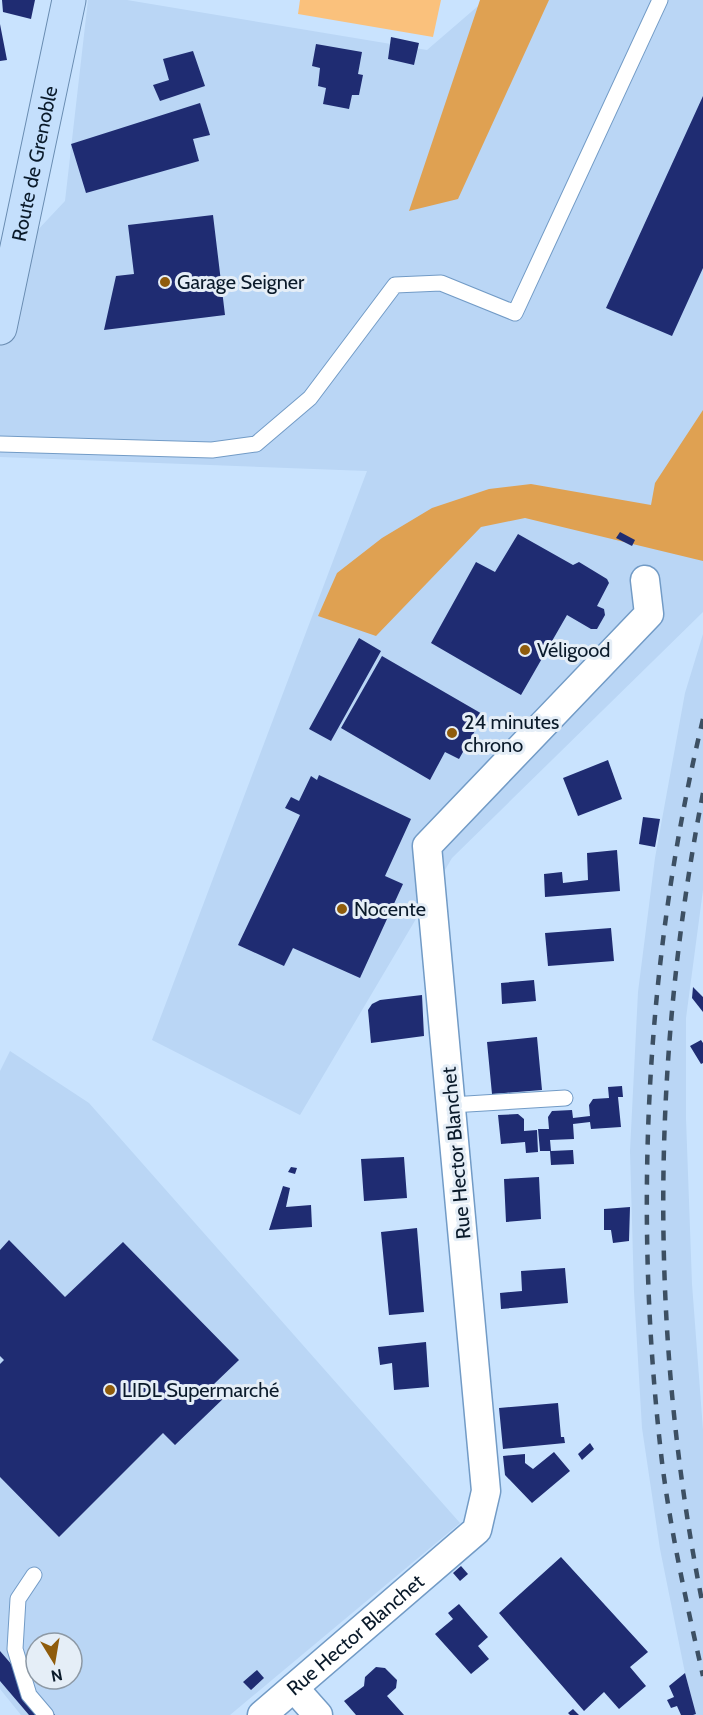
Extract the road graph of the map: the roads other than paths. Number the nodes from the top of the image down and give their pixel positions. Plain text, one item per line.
1 (69, 0) edge
2 (660, 0) edge
3 (0, 328) edge
4 (0, 444) edge
5 (645, 580) dead end
6 (565, 1098) dead end
7 (451, 1105) junction
8 (34, 1575) dead end
9 (294, 1688) junction
10 (46, 1715) edge
11 (262, 1715) edge
12 (318, 1715) edge

1 - 3 main road, Route de Grenoble
2 - 4 lane
5 - 7 street, Rue Hector Blanchet
6 - 7 lane
7 - 9 street, Rue Hector Blanchet
8 - 10 lane
9 - 11 street, Rue Hector Blanchet
9 - 12 street

